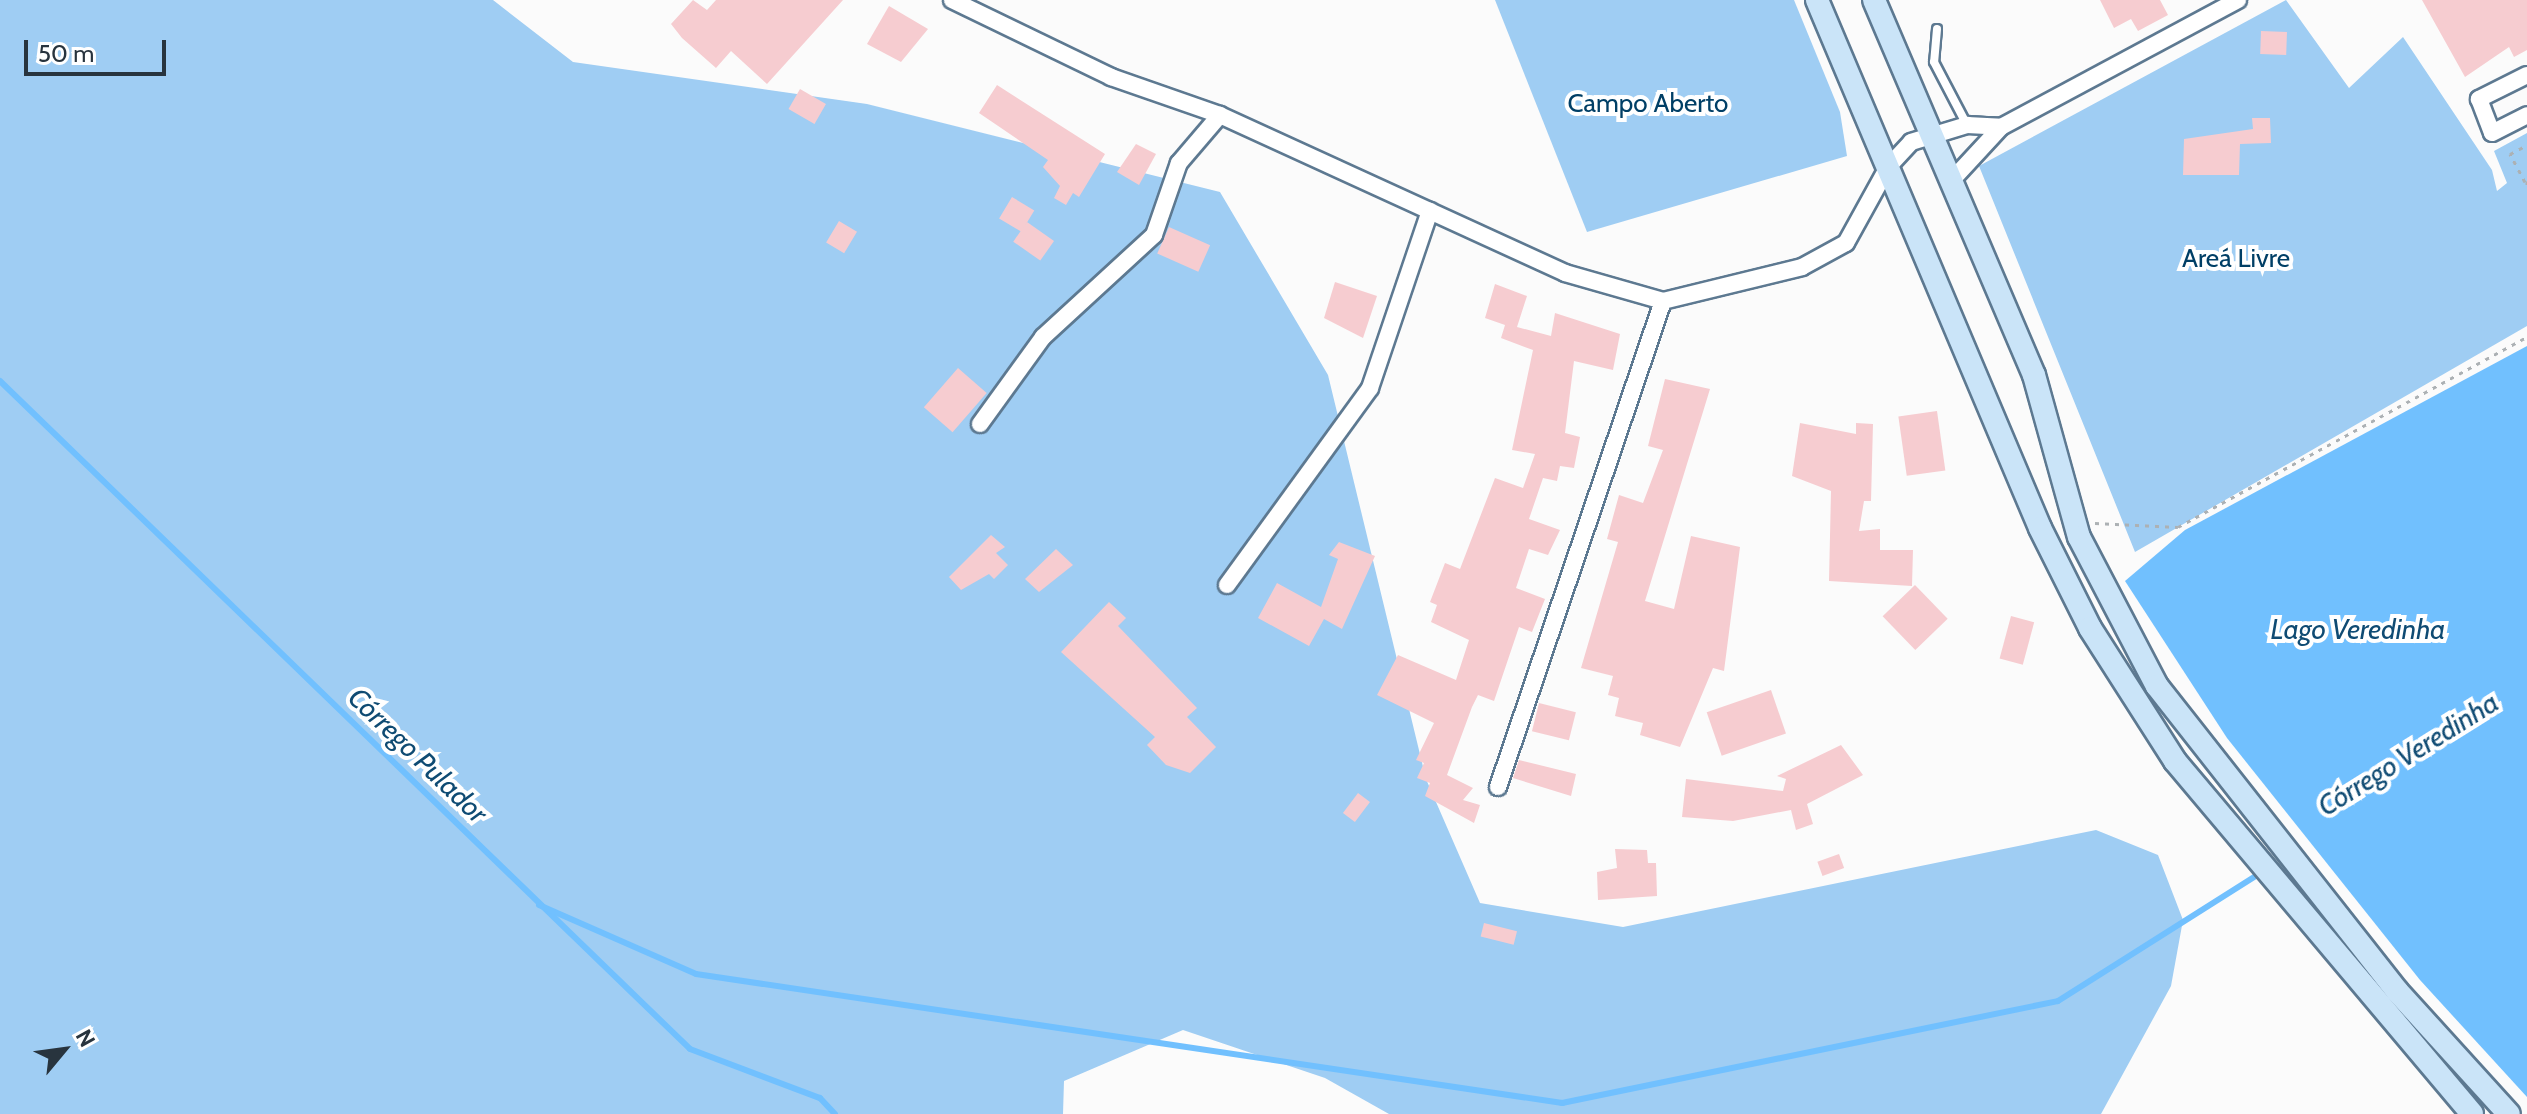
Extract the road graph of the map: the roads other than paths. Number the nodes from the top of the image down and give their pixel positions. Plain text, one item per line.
1 (952, 0) edge
2 (1817, 0) edge
3 (1874, 0) edge
4 (2238, 0) edge
5 (1937, 29) dead end
6 (2527, 75) edge
7 (1220, 115) junction
8 (2527, 115) edge
9 (1967, 125) junction
10 (2001, 127) junction
11 (1931, 132) junction
12 (1888, 167) junction
13 (1952, 180) junction
14 (1430, 211) junction
15 (1663, 301) junction
16 (980, 424) dead end
17 (1227, 585) dead end
18 (1498, 787) dead end
19 (2472, 1114) edge
20 (2509, 1114) edge

1 - 7 street
2 - 12 street
3 - 11 street
4 - 10 street
5 - 9 lane
6 - 8 street
7 - 14 street
7 - 16 street
9 - 10 street
9 - 11 street
10 - 13 street
11 - 12 street
11 - 13 street
12 - 15 street
12 - 19 street
13 - 20 street
14 - 15 street
14 - 17 street
15 - 18 street

